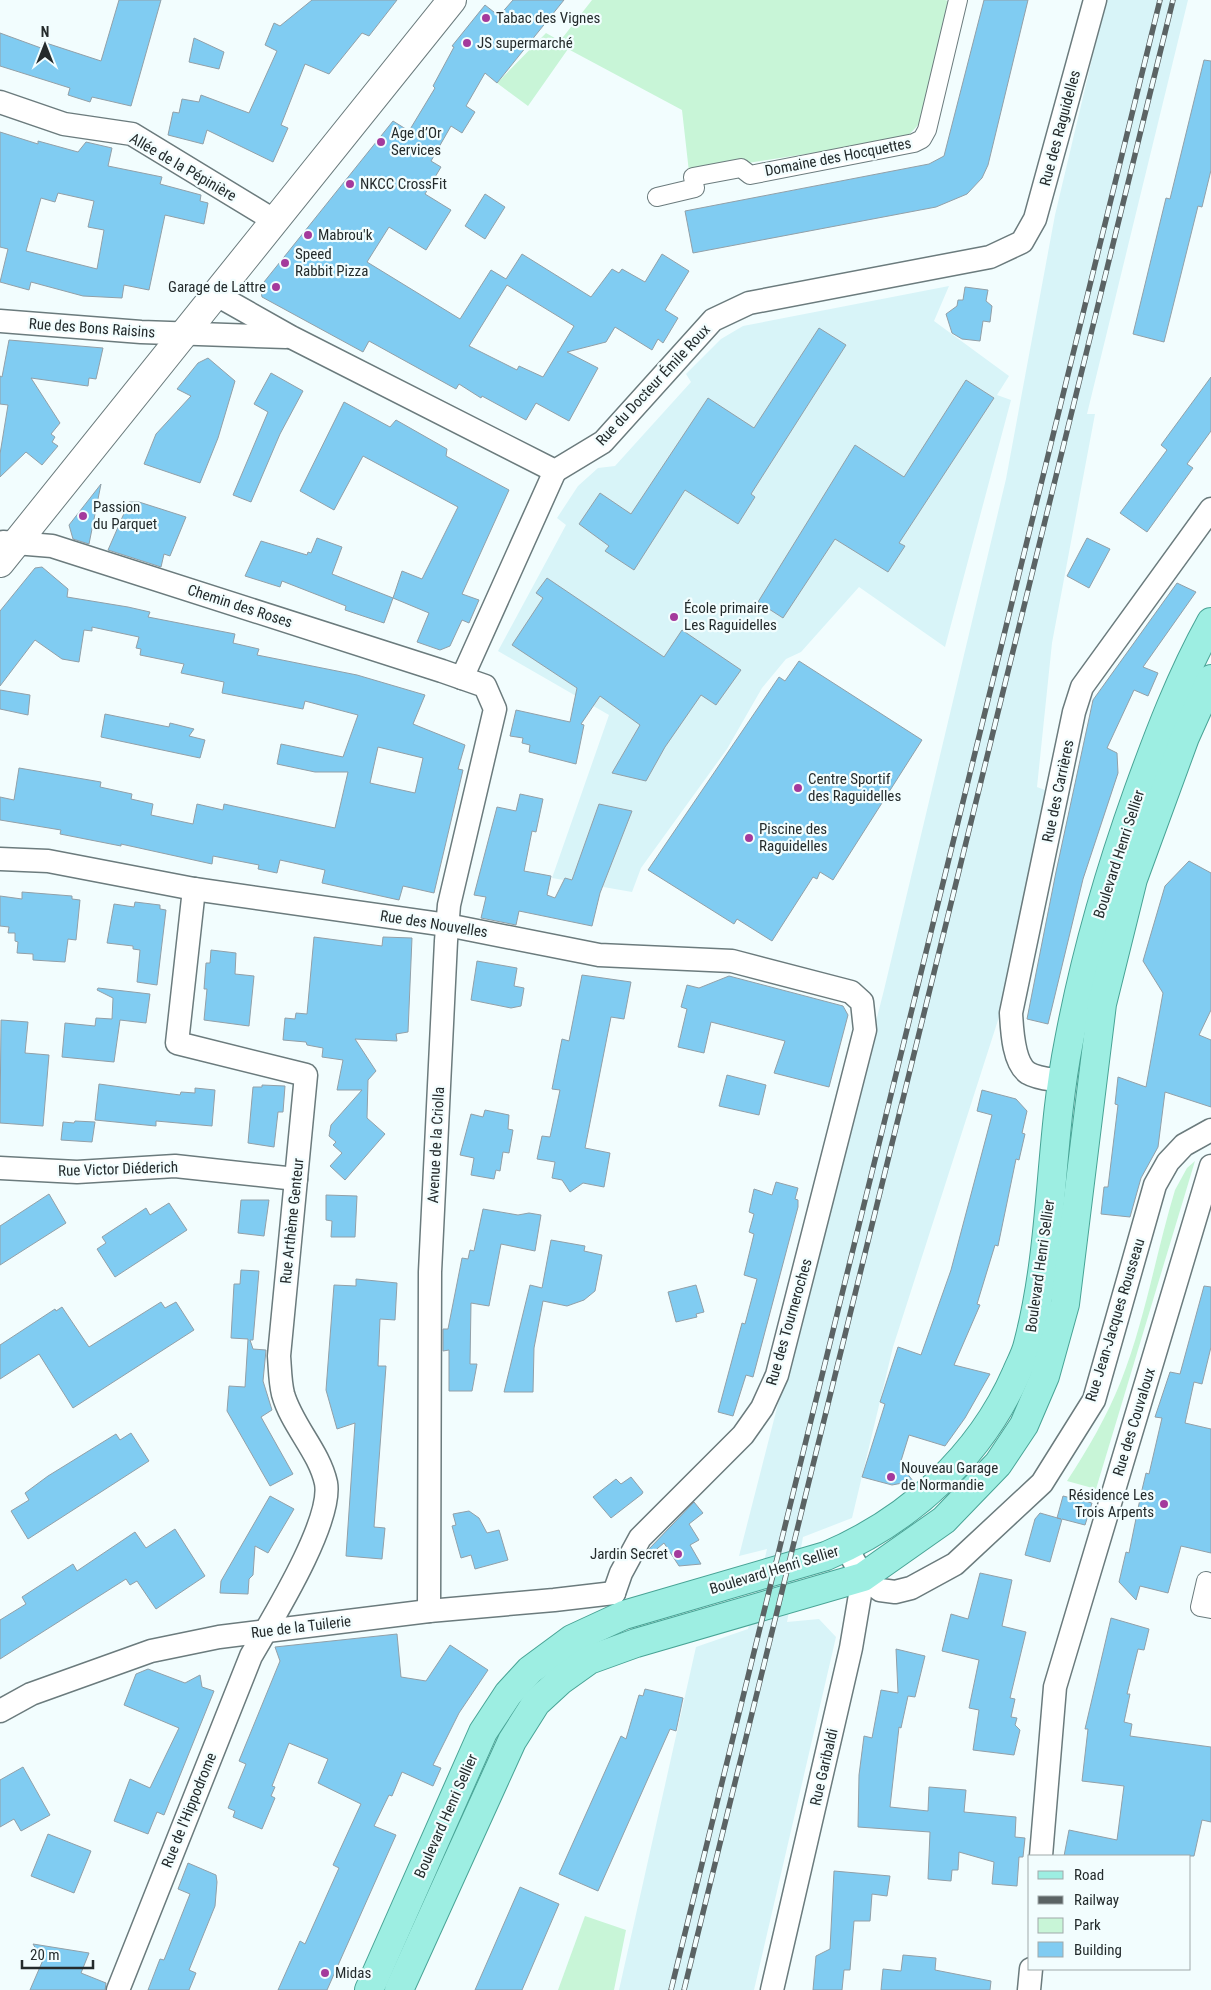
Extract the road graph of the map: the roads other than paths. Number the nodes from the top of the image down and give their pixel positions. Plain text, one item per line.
1 (452, 0) edge
2 (958, 0) edge
3 (1095, 0) edge
4 (0, 102) edge
5 (657, 197) dead end
6 (275, 221) junction
7 (1013, 248) joint
8 (215, 294) junction
9 (0, 321) edge
10 (184, 334) junction
11 (291, 337) junction
12 (555, 471) junction
13 (1211, 509) edge
14 (5, 549) edge
15 (1211, 622) edge
16 (462, 678) junction
17 (1211, 679) edge
18 (485, 686) joint
19 (0, 859) edge
20 (194, 889) junction
21 (447, 925) junction
22 (862, 1002) joint
23 (1062, 1081) junction
24 (1209, 1138) edge
25 (1211, 1166) edge
26 (0, 1168) edge
27 (296, 1179) junction
28 (836, 1552) junction
29 (863, 1577) junction
30 (1206, 1581) dead end
31 (619, 1604) junction
32 (1211, 1609) edge
33 (429, 1612) junction
34 (265, 1631) junction
35 (636, 1643) junction
36 (0, 1711) edge
37 (1041, 1855) edge
38 (1031, 1970) edge
39 (118, 1990) edge
40 (369, 1990) edge
41 (399, 1990) edge
42 (772, 1990) edge
43 (1029, 1990) edge

1 - 6 street
2 - 5 street, Domaine des Hocquettes
3 - 7 street, Rue des Raguidelles
4 - 6 street, Allée de la Pépinière
6 - 8 street
7 - 12 street, Rue du Docteur Émile Roux
8 - 10 street
8 - 11 street
9 - 10 street, Rue des Bons Raisins
10 - 11 street
10 - 14 street
11 - 12 street
12 - 16 street
13 - 23 street, Rue des Carrières
14 - 16 street, Chemin des Roses
15 - 23 main road, Boulevard Henri Sellier
16 - 18 street, Chemin des Roses
17 - 29 main road, Boulevard Henri Sellier
18 - 21 street, Avenue de la Criolla
19 - 20 street, Rue des Nouvelles
20 - 21 street, Rue des Nouvelles
20 - 27 street, Rue Arthème Genteur
21 - 22 street, Rue des Nouvelles
21 - 33 street, Avenue de la Criolla
22 - 31 street, Rue des Tourneroches
23 - 28 main road, Boulevard Henri Sellier
24 - 29 street, Rue Jean-Jacques Rousseau
25 - 37 street, Rue des Couvaloux
26 - 27 street, Rue Victor Diéderich
27 - 34 street, Rue Arthème Genteur
28 - 29 street
28 - 31 main road, Boulevard Henri Sellier
29 - 35 main road, Boulevard Henri Sellier
29 - 42 street, Rue Garibaldi
30 - 32 street
31 - 33 street, Rue de la Tuilerie
31 - 35 main road
31 - 40 main road, Boulevard Henri Sellier
33 - 34 street, Rue de la Tuilerie
34 - 36 street, Rue de la Tuilerie
34 - 39 street, Rue de l'Hippodrome
35 - 41 main road, Boulevard Henri Sellier
38 - 43 street

